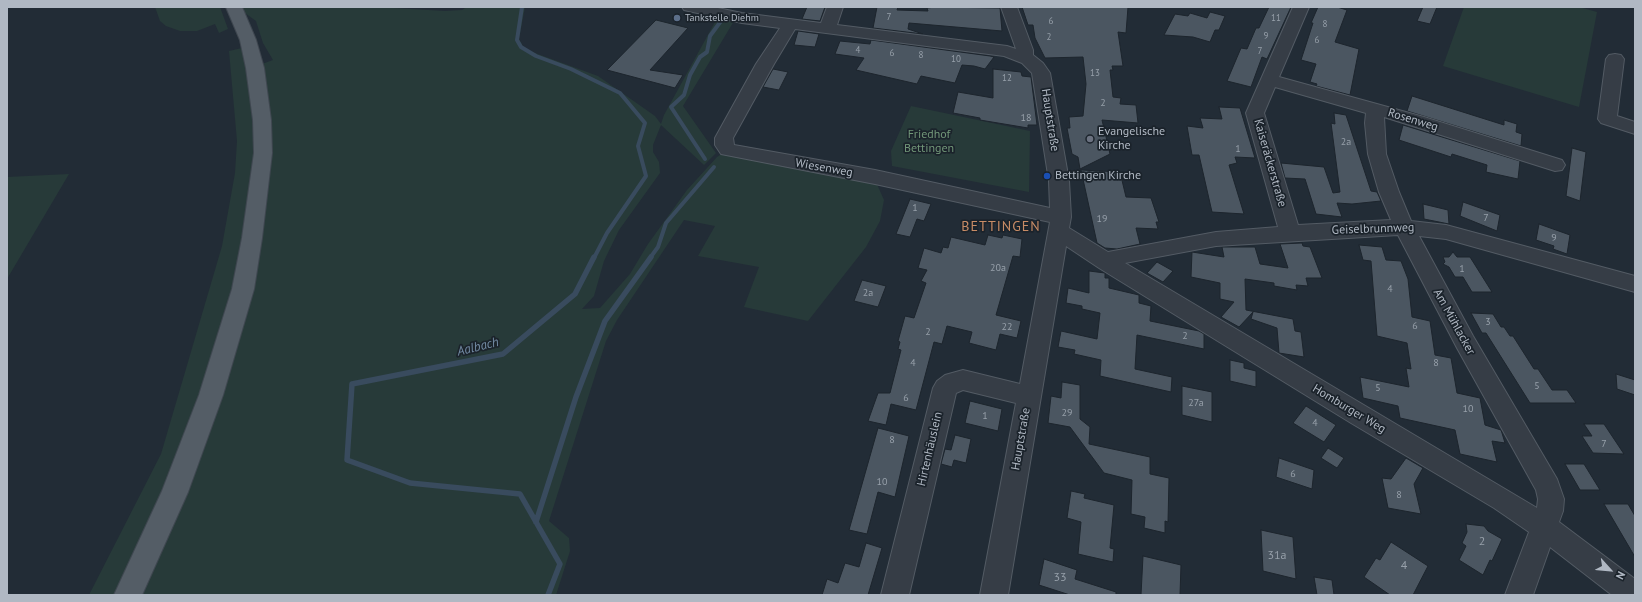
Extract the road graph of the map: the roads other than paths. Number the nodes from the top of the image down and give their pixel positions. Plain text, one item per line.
1 (234, 7) edge
2 (690, 7) edge
3 (835, 7) edge
4 (1009, 7) edge
5 (1301, 7) edge
6 (790, 24) junction
7 (827, 29) junction
8 (1017, 32) junction
9 (992, 49) junction
10 (1024, 57) junction
11 (1615, 59) dead end
12 (1269, 80) junction
13 (1376, 109) junction
14 (1635, 128) edge
15 (1555, 165) dead end
16 (1060, 224) junction
17 (1404, 227) junction
18 (1290, 233) junction
19 (1106, 262) junction
20 (1635, 284) edge
21 (1029, 396) junction
22 (1544, 527) junction
23 (128, 595) edge
24 (895, 595) edge
25 (994, 595) edge
26 (1519, 595) edge
27 (1634, 595) edge

1 - 23 main road
2 - 6 street, Hauptstraße
3 - 7 street
4 - 8 street
5 - 12 street, Kaiseräckerstraße
6 - 7 street, Hauptstraße
6 - 16 street, Wiesenweg
7 - 9 street, Hauptstraße
8 - 9 street
8 - 10 street
9 - 10 street, Hauptstraße
10 - 16 street, Hauptstraße
11 - 14 street
12 - 13 street, Rosenweg
12 - 18 street, Kaiseräckerstraße
13 - 15 street, Rosenweg
13 - 17 street, Am Mühlacker
16 - 19 street, Homburger Weg
16 - 21 street, Hauptstraße
17 - 18 street, Geiselbrunnweg
17 - 20 street, Geiselbrunnweg
17 - 22 street, Am Mühlacker
18 - 19 street, Geiselbrunnweg
19 - 22 street, Homburger Weg
21 - 24 street, Hirtenhäuslein
21 - 25 street, Hauptstraße
22 - 26 street, Am Mühlacker
22 - 27 street, Homburger Weg

